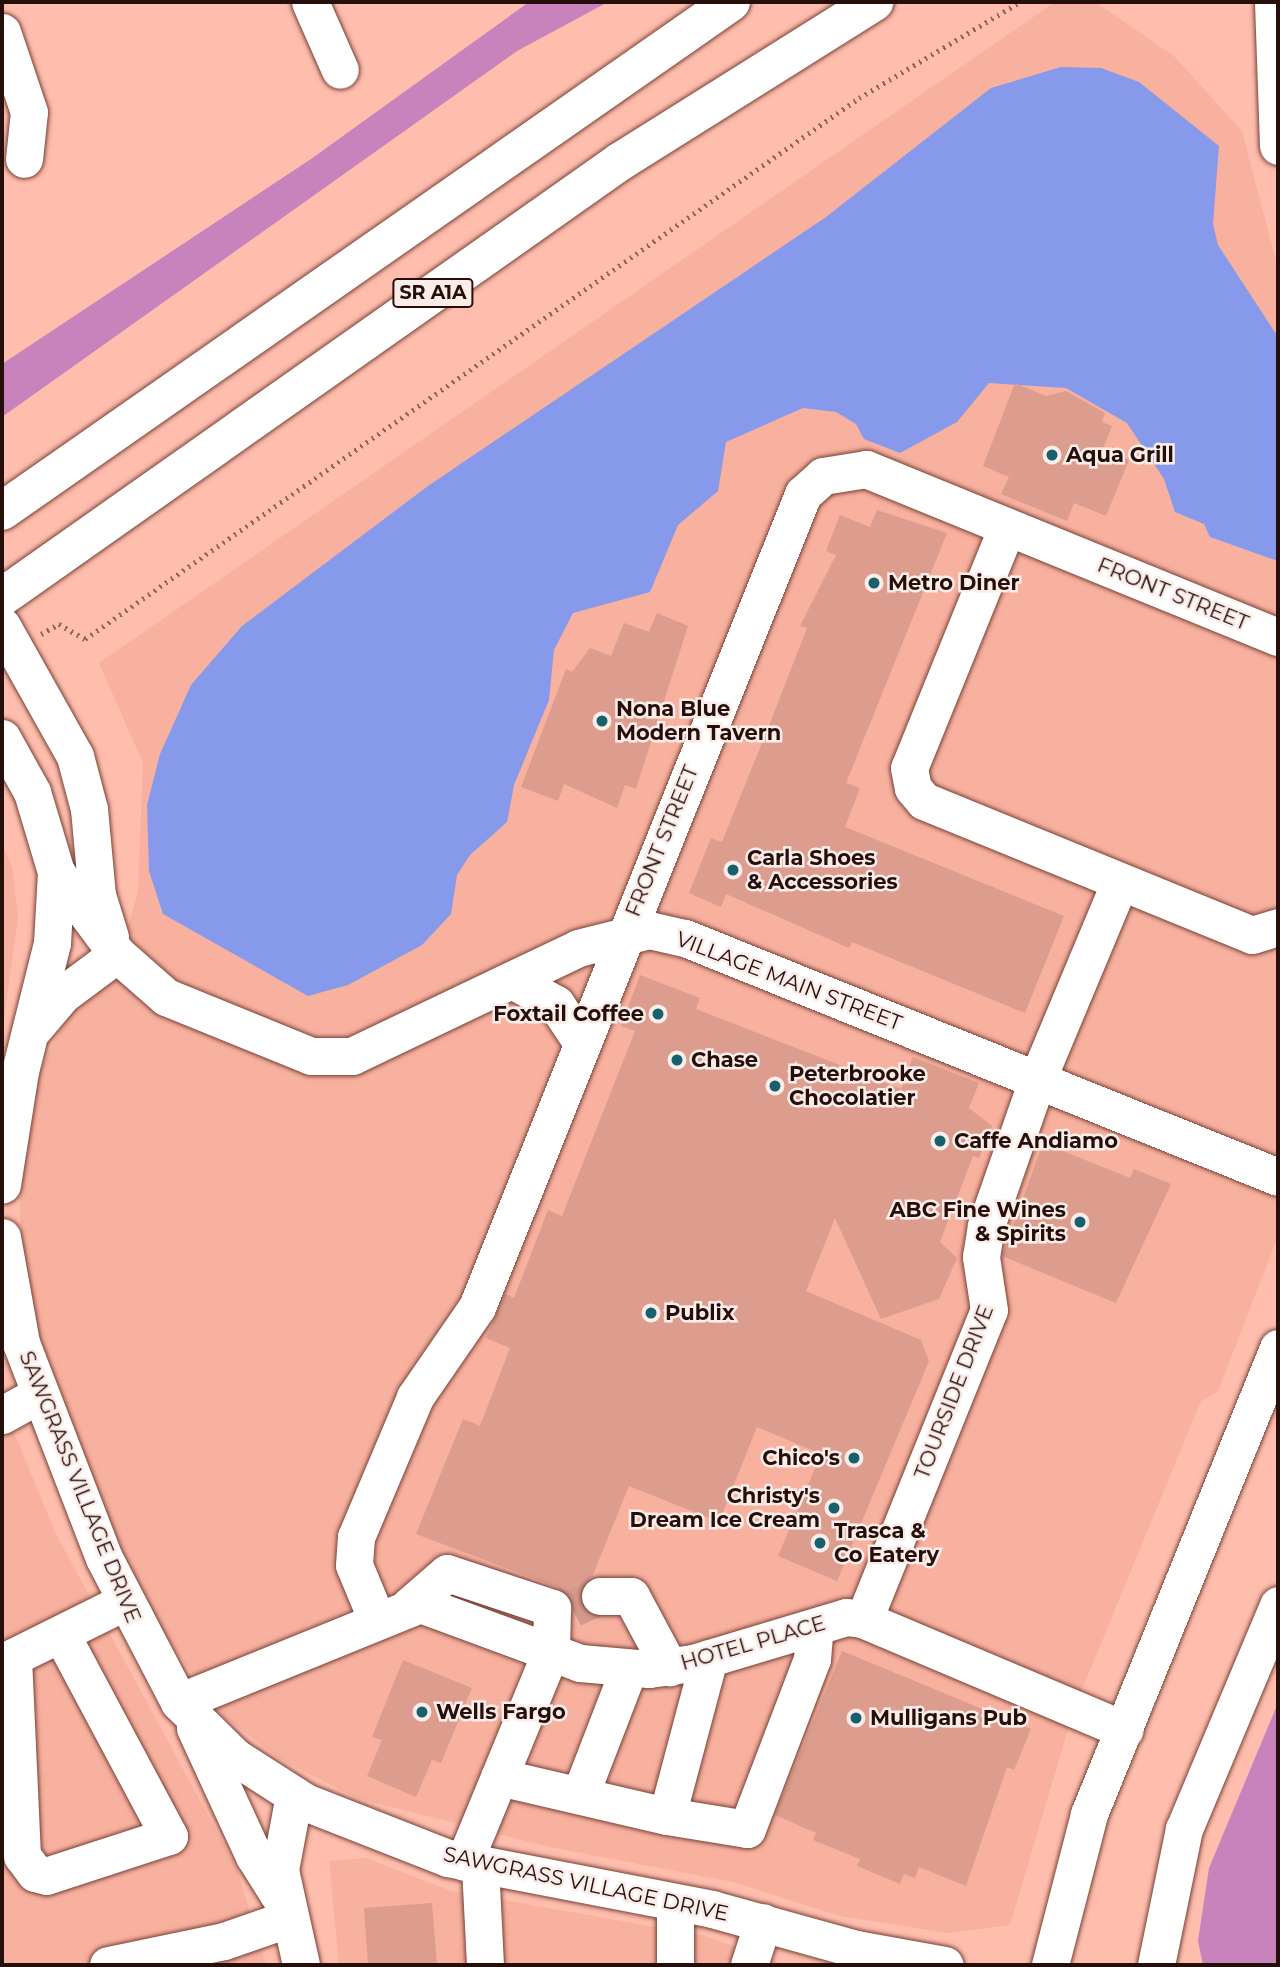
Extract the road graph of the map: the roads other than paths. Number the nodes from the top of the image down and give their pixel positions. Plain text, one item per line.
1 (310, 2) edge
2 (731, 2) edge
3 (874, 2) edge
4 (1273, 2) edge
5 (2, 32) edge
6 (340, 70) dead end
7 (1278, 146) edge
8 (24, 159) dead end
9 (2, 512) edge
10 (1007, 527) junction
11 (2, 597) edge
12 (9, 637) edge
13 (1278, 637) edge
14 (2, 738) edge
15 (56, 872) junction
16 (1120, 882) junction
17 (1278, 927) edge
18 (626, 933) junction
19 (117, 954) junction
20 (512, 980) junction
21 (29, 1034) junction
22 (582, 1043) junction
23 (1037, 1080) junction
24 (1278, 1177) edge
25 (2, 1185) edge
26 (2, 1237) edge
27 (1278, 1348) edge
28 (40, 1394) junction
29 (2, 1415) edge
30 (124, 1602) junction
31 (575, 1604) junction
32 (1278, 1605) edge
33 (393, 1612) junction
34 (864, 1619) junction
35 (815, 1627) junction
36 (61, 1634) junction
37 (551, 1651) junction
38 (709, 1658) junction
39 (668, 1667) junction
40 (629, 1668) junction
41 (184, 1708) junction
42 (1125, 1730) junction
43 (499, 1777) junction
44 (294, 1795) junction
45 (580, 1795) junction
46 (667, 1816) junction
47 (472, 1864) junction
48 (676, 1903) junction
49 (285, 1910) junction
50 (763, 1922) junction
51 (225, 1953) edge
52 (107, 1965) edge
53 (301, 1965) edge
54 (485, 1965) edge
55 (675, 1965) edge
56 (748, 1965) edge
57 (945, 1965) edge
58 (1051, 1965) edge
59 (1156, 1965) edge

1 - 6 street
2 - 9 main road
3 - 11 main road, SR A1A
4 - 7 street
5 - 8 street
10 - 13 street, FRONT STREET
10 - 16 street
10 - 18 street, FRONT STREET
12 - 19 street
14 - 15 street
15 - 19 street
15 - 21 street
16 - 17 street
16 - 23 street, TOURSIDE DRIVE
18 - 20 street, VILLAGE MAIN STREET
18 - 22 street, FRONT STREET
18 - 23 street, VILLAGE MAIN STREET
19 - 20 street, VILLAGE MAIN STREET
19 - 21 street
20 - 22 street
21 - 25 street
22 - 33 street, FRONT STREET
23 - 24 street, VILLAGE MAIN STREET
23 - 34 street, TOURSIDE DRIVE
26 - 28 street, SAWGRASS VILLAGE DRIVE
27 - 42 street
28 - 29 street
28 - 30 street, SAWGRASS VILLAGE DRIVE
30 - 36 street
30 - 41 street, SAWGRASS VILLAGE DRIVE
31 - 33 street
31 - 37 street
31 - 39 street
32 - 59 street
33 - 37 street, HOTEL PLACE
33 - 41 street, HOTEL PLACE
34 - 35 street, HOTEL PLACE
34 - 42 street
35 - 38 street, HOTEL PLACE
35 - 46 street
36 - 36 street
37 - 40 street, HOTEL PLACE
37 - 43 street
38 - 39 street, HOTEL PLACE
38 - 46 street
39 - 40 street, HOTEL PLACE
40 - 45 street
41 - 44 street, SAWGRASS VILLAGE DRIVE
41 - 49 street
42 - 58 street
43 - 45 street
43 - 47 street
44 - 47 street, SAWGRASS VILLAGE DRIVE
44 - 49 street
45 - 46 street
47 - 48 street, SAWGRASS VILLAGE DRIVE
47 - 54 street
48 - 50 street, SAWGRASS VILLAGE DRIVE
48 - 55 street
49 - 51 street
49 - 53 street
50 - 56 street
50 - 57 street, SAWGRASS VILLAGE DRIVE
51 - 52 street

